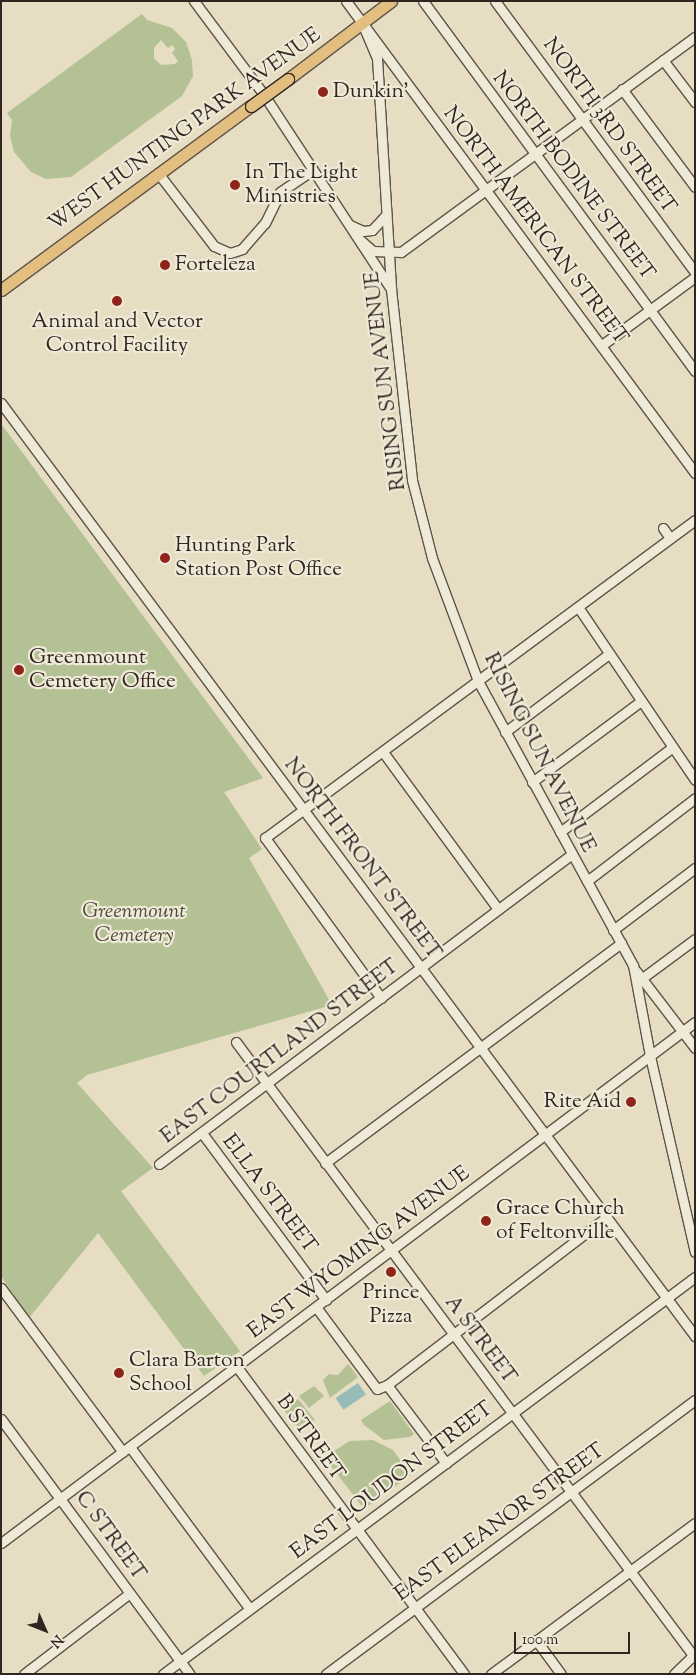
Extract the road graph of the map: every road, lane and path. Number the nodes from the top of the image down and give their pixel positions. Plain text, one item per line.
1 (194, 1) edge
2 (346, 1) edge
3 (391, 1) edge
4 (422, 1) edge
5 (495, 1) edge
6 (362, 23) junction
7 (695, 36) edge
8 (663, 60) junction
9 (622, 90) junction
10 (695, 102) edge
11 (582, 120) junction
12 (534, 154) junction
13 (312, 171) junction
14 (158, 173) junction
15 (695, 187) edge
16 (486, 190) junction
17 (386, 215) junction
18 (349, 224) junction
19 (359, 239) junction
20 (389, 254) junction
21 (695, 272) edge
22 (695, 277) edge
23 (391, 289) junction
24 (1, 290) edge
25 (650, 310) junction
26 (602, 345) junction
27 (695, 371) edge
28 (1, 403) edge
29 (695, 473) edge
30 (695, 520) edge
31 (662, 528) dead end
32 (670, 538) junction
33 (578, 607) junction
34 (609, 654) junction
35 (478, 681) junction
36 (641, 701) junction
37 (505, 732) junction
38 (672, 746) junction
39 (383, 752) junction
40 (695, 780) edge
41 (532, 782) junction
42 (695, 798) edge
43 (304, 810) junction
44 (560, 832) junction
45 (572, 854) junction
46 (695, 868) edge
47 (587, 881) junction
48 (498, 909) junction
49 (613, 930) junction
50 (695, 938) edge
51 (621, 943) junction
52 (633, 965) junction
53 (421, 967) junction
54 (641, 979) junction
55 (381, 998) junction
56 (695, 1022) edge
57 (682, 1032) junction
58 (236, 1042) dead end
59 (481, 1048) junction
60 (695, 1048) edge
61 (650, 1056) junction
62 (266, 1084) junction
63 (202, 1133) junction
64 (546, 1135) junction
65 (325, 1163) junction
66 (159, 1164) dead end
67 (607, 1217) junction
68 (392, 1250) junction
69 (695, 1252) edge
70 (695, 1277) edge
71 (1, 1288) edge
72 (666, 1298) junction
73 (326, 1300) junction
74 (316, 1307) junction
75 (453, 1334) junction
76 (695, 1336) edge
77 (237, 1367) junction
78 (386, 1385) junction
79 (695, 1400) edge
80 (512, 1412) junction
81 (1, 1419) edge
82 (126, 1450) junction
83 (446, 1463) junction
84 (572, 1492) junction
85 (61, 1499) junction
86 (695, 1522) edge
87 (356, 1530) junction
88 (1, 1543) edge
89 (629, 1571) junction
90 (130, 1593) junction
91 (249, 1608) junction
92 (415, 1608) junction
93 (536, 1640) junction
94 (694, 1656) edge
95 (180, 1661) junction
96 (24, 1674) edge
97 (163, 1674) edge
98 (190, 1674) edge
99 (326, 1674) edge
100 (464, 1674) edge
101 (490, 1674) edge
102 (561, 1674) edge
103 (674, 1674) edge

1 - 13 street
2 - 6 street, NORTH AMERICAN STREET
3 - 6 main road, WEST HUNTING PARK AVENUE
4 - 12 street, NORTH BODINE STREET
5 - 11 street, NORTH 3RD STREET
6 - 14 main road, WEST HUNTING PARK AVENUE, bridge
6 - 16 street, NORTH AMERICAN STREET
6 - 17 street, RISING SUN AVENUE
7 - 8 street
8 - 9 street
8 - 10 street
9 - 11 street
9 - 15 street
11 - 12 street
11 - 21 street, NORTH 3RD STREET
12 - 16 street
12 - 25 street, NORTH BODINE STREET
13 - 14 street
13 - 18 street
14 - 24 main road, WEST HUNTING PARK AVENUE
16 - 20 street
16 - 26 street, NORTH AMERICAN STREET
17 - 18 street
17 - 20 street, RISING SUN AVENUE
18 - 19 street
19 - 20 street
19 - 23 street
20 - 23 street, RISING SUN AVENUE
22 - 25 street
23 - 35 street, RISING SUN AVENUE
25 - 26 street
25 - 27 street, NORTH BODINE STREET
26 - 29 street, NORTH AMERICAN STREET
28 - 43 street, NORTH FRONT STREET
30 - 32 street
31 - 32 street
32 - 33 street
33 - 34 street
33 - 35 street
34 - 36 street
34 - 37 street
35 - 37 street, RISING SUN AVENUE
35 - 39 street
36 - 38 street
36 - 41 street
37 - 41 street, RISING SUN AVENUE
38 - 40 street
38 - 44 street
39 - 43 street
39 - 48 street
41 - 44 street, RISING SUN AVENUE
42 - 47 street
43 - 53 street, NORTH FRONT STREET
43 - 55 street
44 - 45 street, RISING SUN AVENUE
45 - 47 street, RISING SUN AVENUE
45 - 48 street, EAST COURTLAND STREET
46 - 49 street
47 - 49 street, RISING SUN AVENUE
48 - 53 street, EAST COURTLAND STREET
49 - 51 street, RISING SUN AVENUE
50 - 54 street
51 - 52 street, RISING SUN AVENUE
51 - 59 street
52 - 54 street
52 - 61 street, RISING SUN AVENUE
53 - 55 street, EAST COURTLAND STREET
53 - 59 street, NORTH FRONT STREET
54 - 57 street
55 - 62 street, EAST COURTLAND STREET
56 - 57 street, EAST WYOMING AVENUE
57 - 60 street
57 - 61 street, EAST WYOMING AVENUE
58 - 62 street, A STREET
59 - 64 street, NORTH FRONT STREET
59 - 65 street
61 - 64 street, EAST WYOMING AVENUE
61 - 69 street, RISING SUN AVENUE
62 - 63 street, EAST COURTLAND STREET
62 - 65 street, A STREET
63 - 66 street, EAST COURTLAND STREET
63 - 73 street, ELLA STREET
64 - 67 street, NORTH FRONT STREET
64 - 68 street, EAST WYOMING AVENUE
65 - 68 street, A STREET
67 - 72 street, NORTH FRONT STREET
67 - 75 street
68 - 73 street, EAST WYOMING AVENUE
68 - 75 street, A STREET
70 - 72 street, EAST LOUDON STREET
71 - 82 street
72 - 76 street, NORTH FRONT STREET
72 - 80 street, EAST LOUDON STREET
73 - 74 street, EAST WYOMING AVENUE
74 - 77 street, EAST WYOMING AVENUE
74 - 78 street
75 - 78 street
75 - 80 street, A STREET
77 - 82 street, EAST WYOMING AVENUE
77 - 87 street, B STREET
78 - 83 street
79 - 84 street, EAST ELEANOR STREET
80 - 83 street, EAST LOUDON STREET
80 - 84 street, A STREET
81 - 85 street, C STREET
82 - 85 street, EAST WYOMING AVENUE
82 - 91 street
83 - 87 street, EAST LOUDON STREET
84 - 89 street, A STREET
84 - 92 street, EAST ELEANOR STREET
85 - 88 street, EAST WYOMING AVENUE
85 - 90 street, C STREET
86 - 89 street
87 - 91 street, EAST LOUDON STREET
87 - 92 street, B STREET
89 - 93 street
89 - 94 street, A STREET
90 - 95 street, C STREET
90 - 96 street
91 - 95 street, EAST LOUDON STREET
92 - 99 street, EAST ELEANOR STREET
92 - 100 street, B STREET
93 - 101 street
93 - 102 street
94 - 103 street
95 - 97 street, EAST LOUDON STREET
95 - 98 street, C STREET

